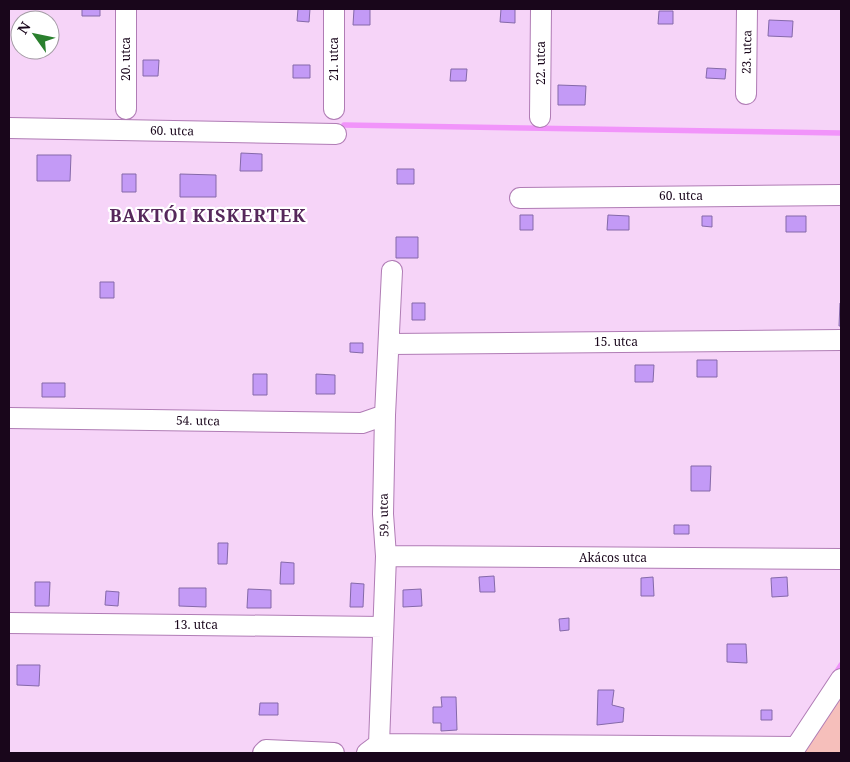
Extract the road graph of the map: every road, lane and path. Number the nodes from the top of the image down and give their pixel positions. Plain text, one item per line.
1 (126, 9) edge
2 (334, 9) edge
3 (541, 9) edge
4 (748, 9) edge
5 (746, 94) dead end
6 (334, 109) dead end
7 (126, 110) dead end
8 (540, 117) dead end
9 (9, 128) edge
10 (336, 134) dead end
11 (841, 195) edge
12 (520, 198) dead end
13 (392, 271) dead end
14 (841, 340) edge
15 (390, 344) junction
16 (385, 415) junction
17 (9, 418) edge
18 (386, 556) junction
19 (841, 559) edge
20 (9, 623) edge
21 (383, 627) junction
22 (841, 679) edge
23 (373, 749) edge
24 (794, 750) edge
25 (263, 753) edge
26 (334, 753) edge

1 - 7 street, 20. utca
2 - 6 street, 21. utca
3 - 8 street, 22. utca
4 - 5 street, 23. utca
9 - 10 street, 60. utca
11 - 12 street, 60. utca
13 - 15 street, 59. utca
14 - 15 street, 15. utca
15 - 16 street, 59. utca
16 - 17 street, 54. utca
16 - 18 street, 59. utca
18 - 19 street, Akácos utca
18 - 21 street, 59. utca
20 - 21 street, 13. utca
21 - 23 street, 59. utca
22 - 24 street
23 - 24 street
25 - 26 street

